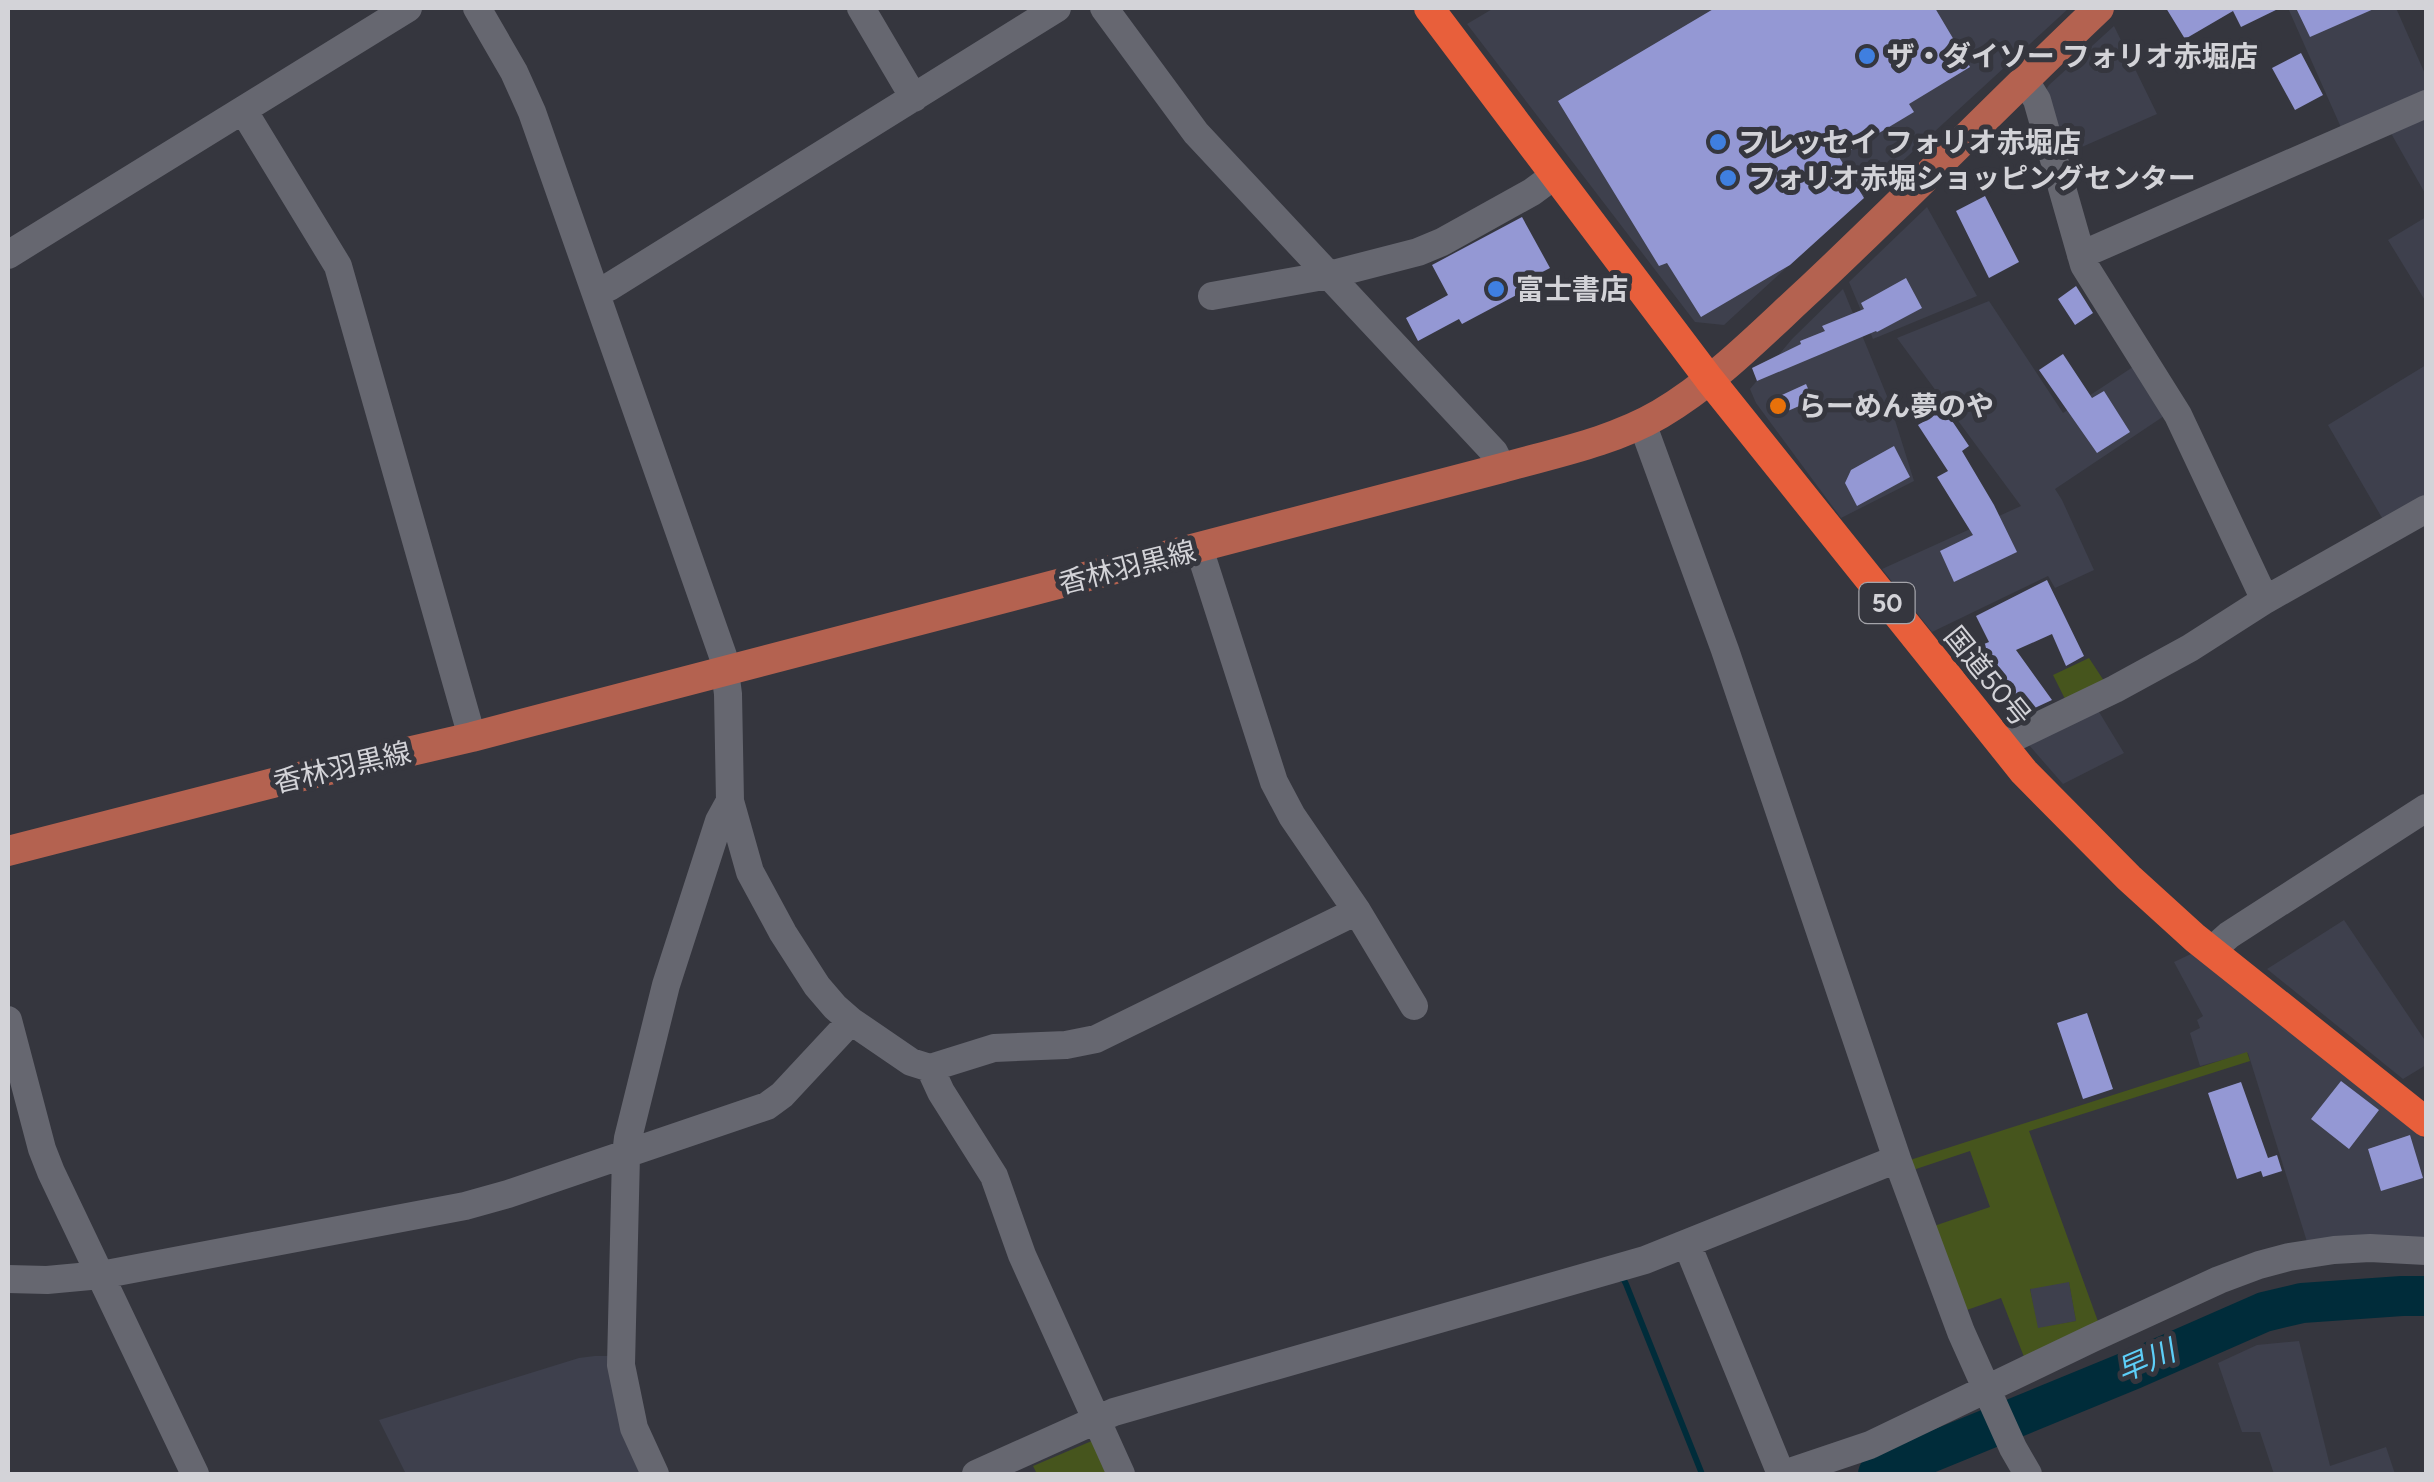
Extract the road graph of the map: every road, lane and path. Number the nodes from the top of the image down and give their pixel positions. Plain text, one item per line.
1 (408, 8) edge
2 (477, 8) edge
3 (860, 8) edge
4 (1057, 8) edge
5 (1104, 8) edge
6 (1429, 8) edge
7 (2100, 8) edge
8 (2024, 79) junction
9 (914, 98) junction
10 (2426, 104) edge
11 (243, 110) junction
12 (1555, 175) junction
13 (8, 255) edge
14 (2080, 255) junction
15 (1328, 274) junction
16 (596, 291) junction
17 (1212, 296) dead end
18 (1709, 379) junction
19 (1642, 423) junction
20 (1502, 468) junction
21 (2426, 509) edge
22 (1199, 548) junction
23 (2265, 600) junction
24 (726, 670) junction
25 (472, 737) junction
26 (2001, 744) junction
27 (730, 800) junction
28 (2426, 808) edge
29 (8, 852) edge
30 (1357, 911) junction
31 (2211, 951) junction
32 (1414, 1006) dead end
33 (8, 1020) edge
34 (851, 1021) junction
35 (930, 1068) junction
36 (2426, 1122) edge
37 (626, 1154) junction
38 (1897, 1159) junction
39 (1687, 1244) junction
40 (2426, 1250) edge
41 (101, 1275) junction
42 (8, 1279) edge
43 (1988, 1394) junction
44 (1095, 1420) junction
45 (195, 1474) edge
46 (655, 1474) edge
47 (976, 1474) edge
48 (1122, 1474) edge
49 (1783, 1474) edge
50 (2028, 1474) edge

1 - 11 street
2 - 16 street
3 - 9 street
4 - 9 street
5 - 15 street
6 - 12 highway, 国道50号 / 50
7 - 8 main road, 香林羽黒線
8 - 14 street
8 - 18 main road, 香林羽黒線
9 - 16 street
10 - 14 street
11 - 13 street
11 - 25 street
12 - 15 street
12 - 18 highway, 国道50号 / 50
14 - 23 street
15 - 17 street
15 - 20 street
16 - 24 street
18 - 19 main road, 香林羽黒線
18 - 26 highway, 国道50号 / 50
19 - 20 main road, 香林羽黒線
19 - 38 street
20 - 22 main road, 香林羽黒線
21 - 23 street
22 - 24 main road, 香林羽黒線
22 - 30 street
23 - 26 street
24 - 25 main road, 香林羽黒線
24 - 27 street
25 - 29 main road, 香林羽黒線
26 - 31 highway, 国道50号 / 50
27 - 34 street
27 - 37 street
28 - 31 street
30 - 32 street
30 - 35 street
31 - 36 highway, 国道50号 / 50
33 - 41 street
34 - 35 street
34 - 37 street
35 - 44 street
37 - 41 street
37 - 46 street
38 - 39 street
38 - 43 street
39 - 44 street
39 - 49 street
40 - 43 street
41 - 42 street
41 - 45 street
43 - 49 street
43 - 50 street
44 - 47 street
44 - 48 street

